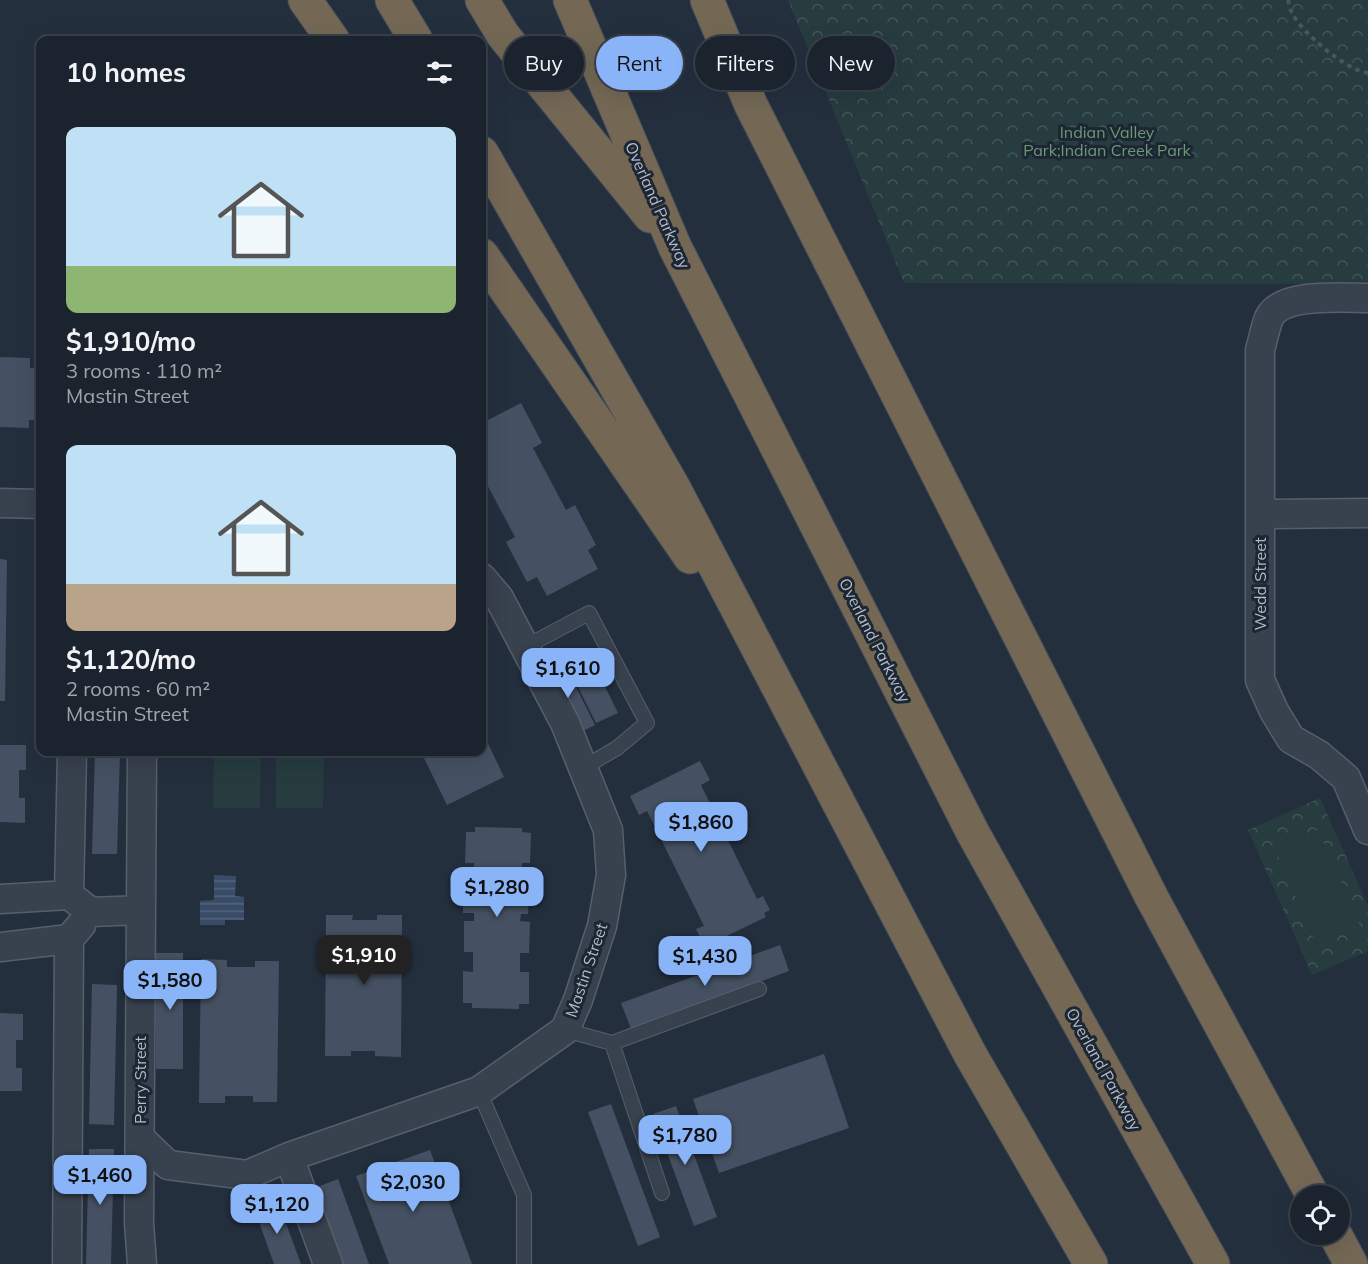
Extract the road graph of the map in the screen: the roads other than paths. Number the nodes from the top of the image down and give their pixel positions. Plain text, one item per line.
1 (305, 0) edge
2 (392, 0) edge
3 (482, 0) edge
4 (570, 0) edge
5 (707, 0) edge
6 (330, 36) edge
7 (414, 36) edge
8 (486, 160) edge
9 (675, 247) junction
10 (486, 261) edge
11 (1368, 298) edge
12 (0, 503) edge
13 (36, 504) edge
14 (1368, 513) edge
15 (1260, 514) junction
16 (486, 583) edge
17 (525, 646) junction
18 (770, 672) junction
19 (72, 756) edge
20 (142, 756) edge
21 (583, 768) junction
22 (1368, 830) edge
23 (0, 899) edge
24 (80, 904) junction
25 (141, 910) junction
26 (69, 939) junction
27 (0, 947) edge
28 (759, 989) dead end
29 (565, 1030) junction
30 (612, 1043) junction
31 (479, 1091) junction
32 (140, 1138) junction
33 (289, 1157) junction
34 (1307, 1185) edge
35 (662, 1193) dead end
36 (67, 1264) edge
37 (142, 1264) edge
38 (328, 1264) edge
39 (524, 1264) edge
40 (1091, 1264) edge
41 (1213, 1264) edge

1 - 6 highway
2 - 7 highway
3 - 9 highway
4 - 9 highway, Overland Parkway
5 - 34 highway
8 - 18 highway
9 - 41 highway, Overland Parkway
10 - 18 highway
11 - 15 street, Wedd Street
12 - 13 street
14 - 15 street
15 - 22 street, Wedd Street
16 - 17 street, Mastin Street
17 - 21 street, Mastin Street
17 - 21 lane
18 - 40 highway
19 - 24 street
20 - 25 street, Perry Street
21 - 29 street, Mastin Street
23 - 24 street
24 - 25 street
24 - 26 street
25 - 32 street, Perry Street
26 - 27 street
26 - 36 street
28 - 30 lane
29 - 30 lane
29 - 31 street, Mastin Street
30 - 35 lane
31 - 33 street, Mastin Street
31 - 39 lane
32 - 33 street, Mastin Street
32 - 37 street, Perry Street
33 - 38 street

